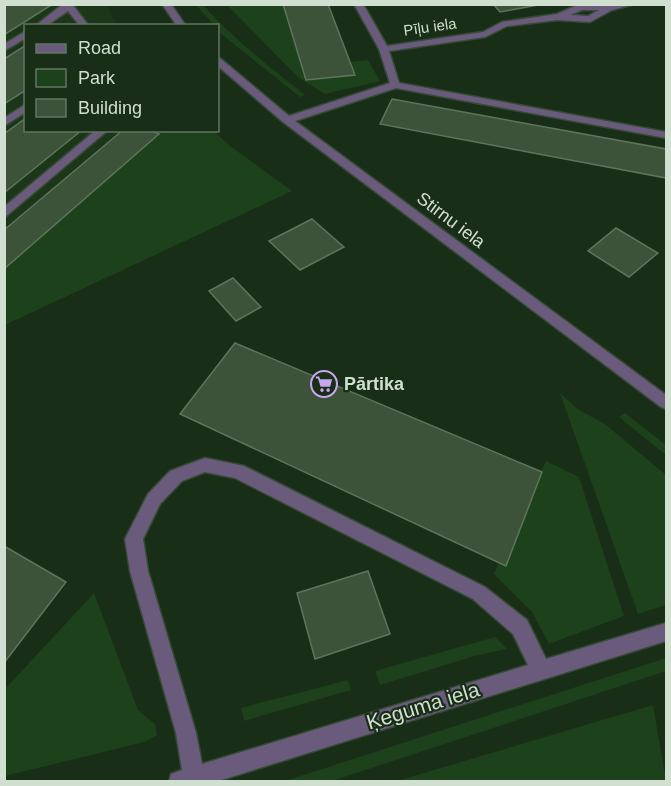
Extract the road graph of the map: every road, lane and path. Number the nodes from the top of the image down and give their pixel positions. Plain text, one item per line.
1 (166, 4) edge
2 (358, 4) edge
3 (631, 4) edge
4 (68, 5) edge
5 (42, 24) edge
6 (83, 24) edge
7 (177, 24) edge
8 (24, 35) edge
9 (4, 48) edge
10 (384, 49) junction
11 (219, 62) edge
12 (395, 85) junction
13 (24, 108) edge
14 (287, 120) junction
15 (4, 123) edge
16 (101, 132) edge
17 (666, 135) edge
18 (4, 214) edge
19 (666, 403) edge
20 (666, 632) edge
21 (540, 669) junction
22 (218, 775) edge
23 (186, 779) edge

1 - 7 street
2 - 10 street
3 - 10 street, Pīļu iela
4 - 5 street
4 - 6 street
8 - 9 street
10 - 12 street, Pīļu iela
11 - 14 street, Stirnu iela
12 - 14 street
12 - 17 street
13 - 15 street
14 - 19 street, Stirnu iela
16 - 18 street
20 - 21 street, Ķeguma iela
21 - 22 street, Ķeguma iela
21 - 23 street
22 - 23 street, Ķeguma iela

